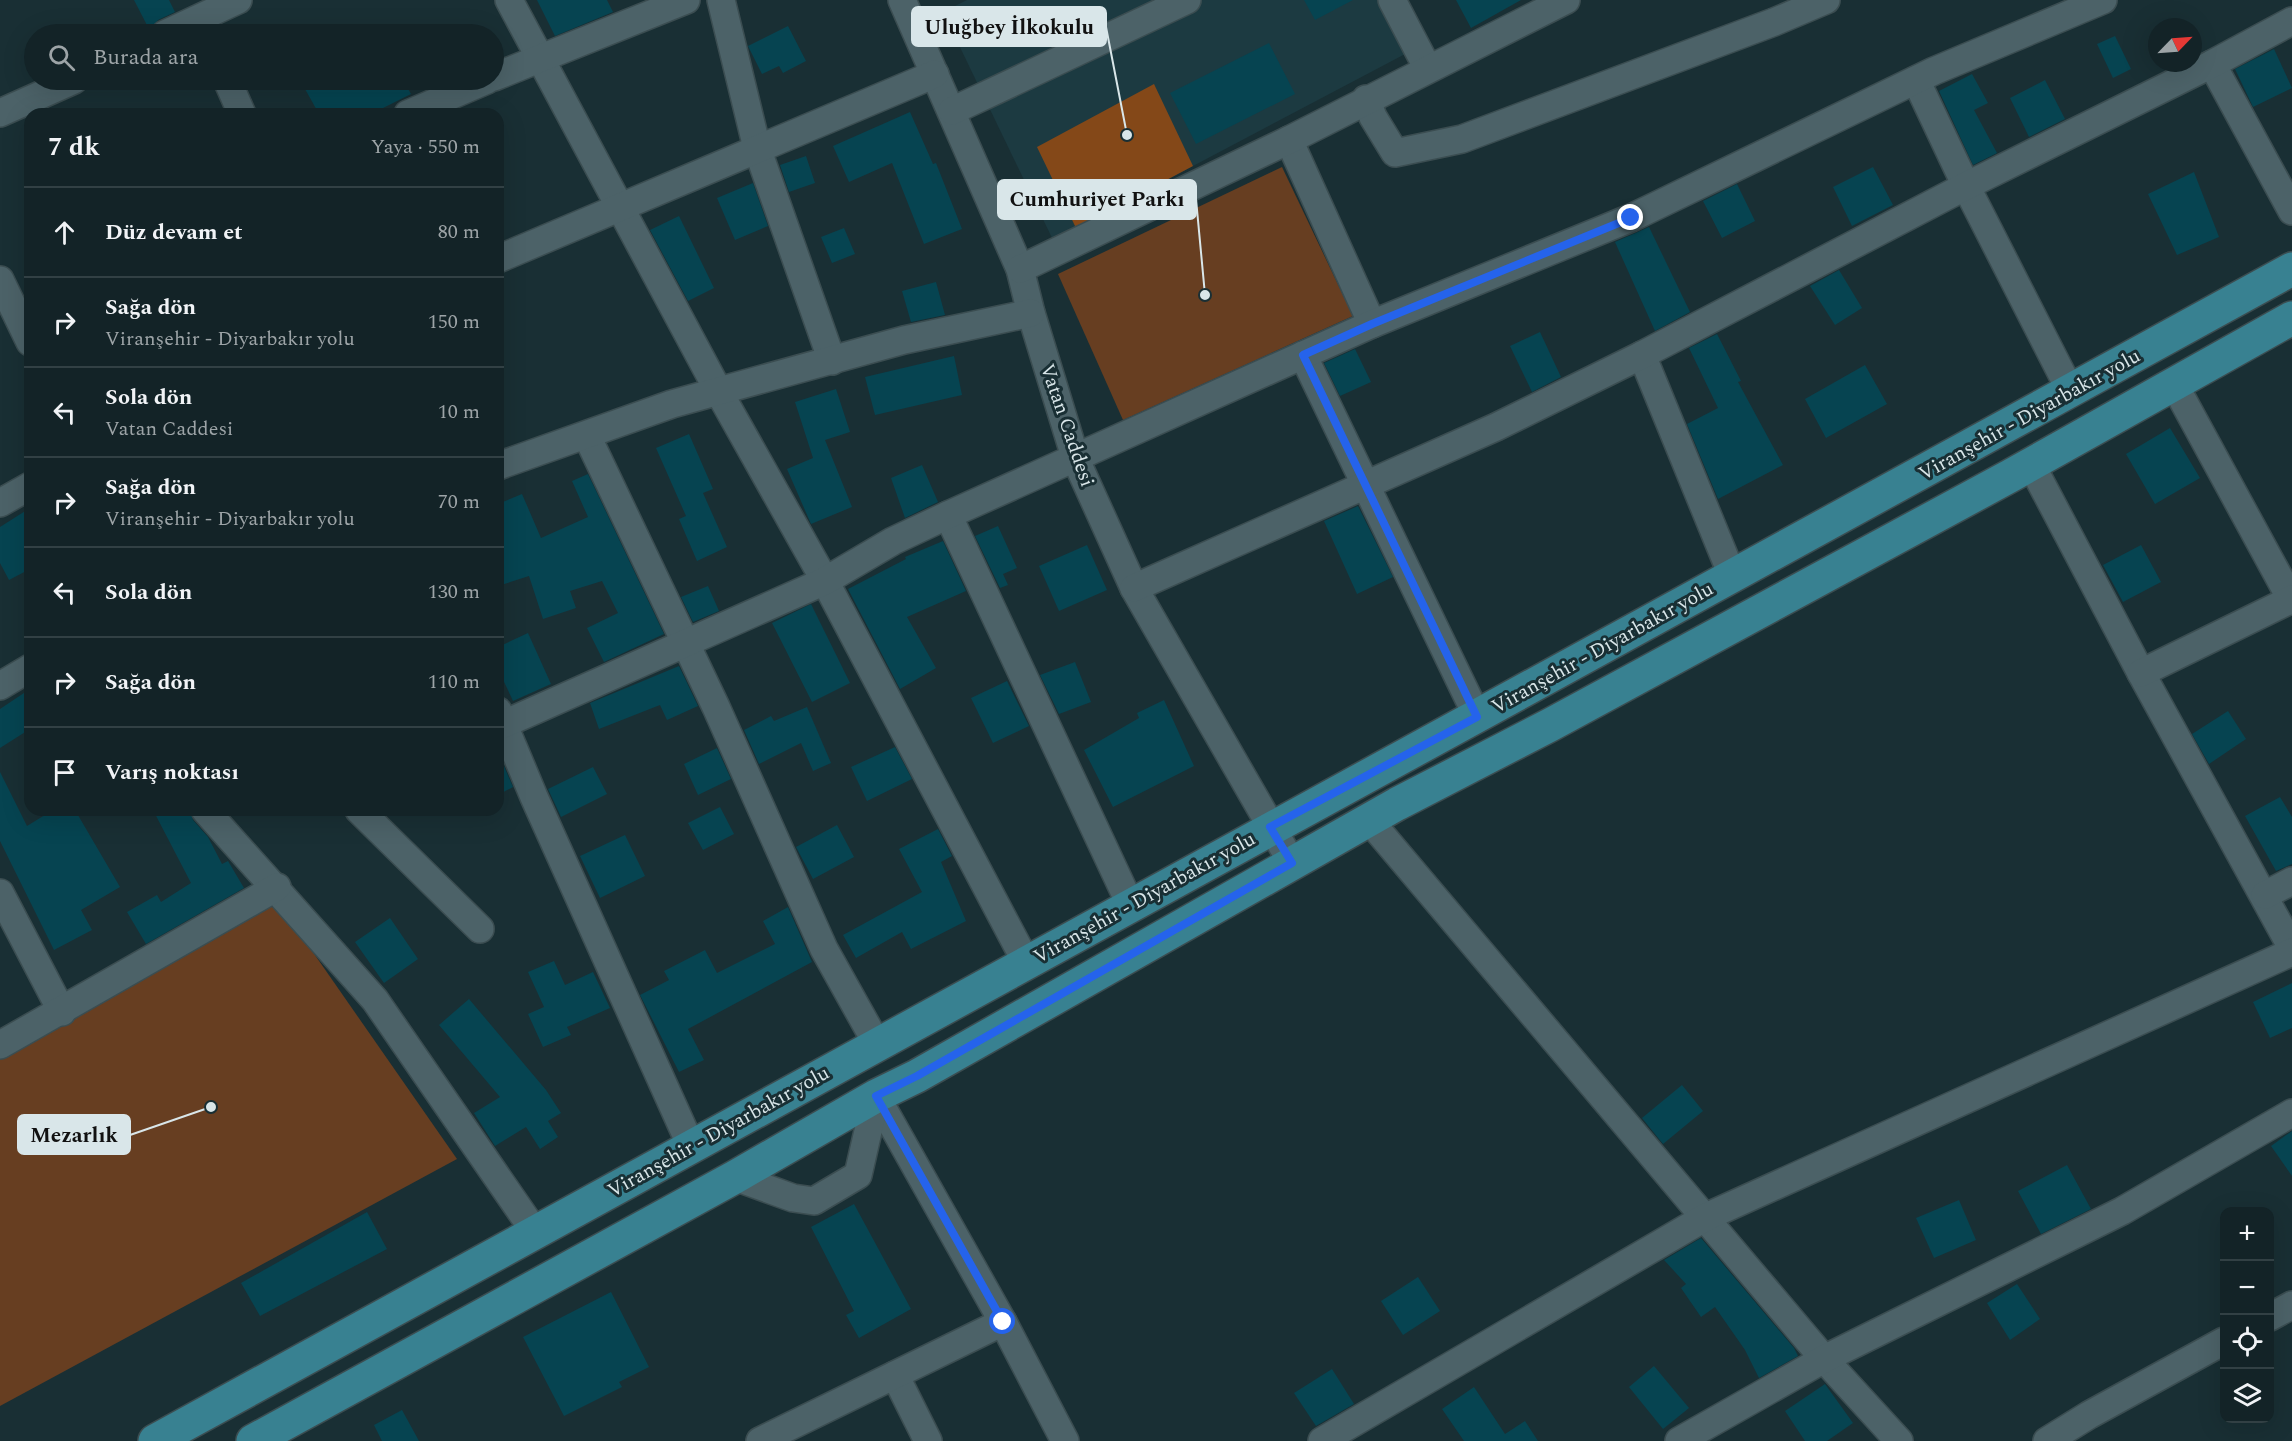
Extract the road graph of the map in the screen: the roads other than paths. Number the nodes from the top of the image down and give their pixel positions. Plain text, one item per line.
1 (238, 0) edge
2 (509, 0) edge
3 (686, 0) edge
4 (721, 0) edge
5 (1187, 0) edge
6 (1392, 0) edge
7 (1566, 0) edge
8 (1826, 0) edge
9 (2103, 0) edge
10 (910, 3) edge
11 (198, 17) edge
12 (2292, 21) edge
13 (184, 24) edge
14 (538, 57) junction
15 (2212, 64) junction
16 (1428, 69) junction
17 (504, 72) edge
18 (935, 74) junction
19 (1916, 80) junction
20 (52, 90) edge
21 (231, 90) edge
22 (464, 90) edge
23 (1366, 99) junction
24 (239, 108) edge
25 (422, 108) edge
26 (952, 111) junction
27 (0, 112) edge
28 (1289, 140) junction
29 (757, 148) junction
30 (1966, 186) junction
31 (619, 207) junction
32 (2292, 211) edge
33 (504, 256) edge
34 (2292, 268) edge
35 (1020, 269) junction
36 (9, 290) edge
37 (1031, 313) junction
38 (2292, 318) edge
39 (1372, 324) junction
40 (24, 327) edge
41 (1303, 355) junction
42 (1642, 355) junction
43 (832, 361) junction
44 (2174, 384) junction
45 (719, 392) junction
46 (2071, 392) junction
47 (587, 435) junction
48 (1076, 459) junction
49 (504, 464) edge
50 (2031, 464) junction
51 (1364, 486) junction
52 (24, 489) edge
53 (0, 503) edge
54 (948, 515) junction
55 (1731, 575) junction
56 (825, 581) junction
57 (1134, 588) junction
58 (2292, 600) edge
59 (684, 643) junction
60 (24, 672) edge
61 (2141, 673) junction
62 (0, 686) edge
63 (504, 717) edge
64 (1477, 717) junction
65 (504, 725) edge
66 (212, 816) edge
67 (365, 816) edge
68 (1369, 820) junction
69 (1270, 827) junction
70 (1292, 863) junction
71 (2292, 881) edge
72 (277, 887) junction
73 (0, 893) edge
74 (2265, 895) junction
75 (1130, 904) junction
76 (480, 929) dead end
77 (2292, 948) edge
78 (2292, 952) edge
79 (1026, 962) junction
80 (62, 1012) junction
81 (877, 1044) junction
82 (0, 1045) edge
83 (876, 1096) junction
84 (2292, 1113) edge
85 (691, 1146) junction
86 (735, 1177) junction
87 (1706, 1217) junction
88 (534, 1232) junction
89 (2292, 1305) edge
90 (2274, 1315) edge
91 (1003, 1322) junction
92 (2220, 1343) edge
93 (1824, 1359) junction
94 (895, 1375) junction
95 (268, 1437) edge
96 (155, 1441) edge
97 (760, 1441) edge
98 (928, 1441) edge
99 (1065, 1441) edge
100 (1322, 1441) edge
101 (1679, 1441) edge
102 (1899, 1441) edge
103 (2048, 1441) edge

1 - 11 street
2 - 14 street
3 - 14 street
4 - 29 street
5 - 26 street
6 - 16 street
7 - 16 street
8 - 23 street
9 - 19 street
10 - 18 street, Vatan Caddesi
11 - 13 street
12 - 15 street
14 - 17 street
14 - 31 street
15 - 30 street
15 - 32 street
16 - 23 street
18 - 26 street, Vatan Caddesi
18 - 29 street
19 - 30 street
19 - 39 street
20 - 27 street
21 - 24 street
22 - 25 street
23 - 28 street
26 - 35 street, Vatan Caddesi
28 - 35 street
28 - 39 street
29 - 31 street
29 - 43 street
30 - 42 street
30 - 46 street
31 - 33 street
31 - 45 street
34 - 46 main road, Viranşehir - Diyarbakır yolu
35 - 37 street, Vatan Caddesi
36 - 40 street
37 - 43 street
37 - 48 street, Vatan Caddesi
38 - 44 main road
39 - 41 street
41 - 48 street
41 - 51 street
42 - 51 street
42 - 55 street
43 - 45 street
44 - 50 main road
44 - 58 street
45 - 47 street
45 - 56 street
46 - 55 main road, Viranşehir - Diyarbakır yolu
47 - 49 street
47 - 59 street
48 - 54 street
48 - 57 street, Vatan Caddesi
50 - 61 street
50 - 68 main road
51 - 57 street
51 - 64 street
52 - 53 street
54 - 56 street
54 - 75 street
55 - 64 main road, Viranşehir - Diyarbakır yolu
56 - 59 street
56 - 79 street
57 - 69 street, Vatan Caddesi
58 - 61 street
59 - 63 street
59 - 81 street
60 - 62 street
61 - 74 street
64 - 69 main road, Viranşehir - Diyarbakır yolu
65 - 85 street
66 - 72 street
67 - 76 street
68 - 70 main road
68 - 87 street
69 - 70 street, Vatan Caddesi
69 - 75 main road, Viranşehir - Diyarbakır yolu
70 - 83 main road
71 - 74 street
72 - 80 street
72 - 88 street
73 - 80 street
74 - 77 street
75 - 79 main road, Viranşehir - Diyarbakır yolu
78 - 87 street
79 - 81 main road, Viranşehir - Diyarbakır yolu
80 - 82 street
81 - 85 main road, Viranşehir - Diyarbakır yolu
83 - 86 main road
83 - 86 street
83 - 91 street
84 - 93 street
85 - 88 main road, Viranşehir - Diyarbakır yolu
86 - 95 main road
87 - 93 street
87 - 100 street
88 - 96 main road, Viranşehir - Diyarbakır yolu
89 - 90 street
91 - 94 street
91 - 99 street
92 - 103 street
93 - 101 street
93 - 102 street
94 - 97 street
94 - 98 street

